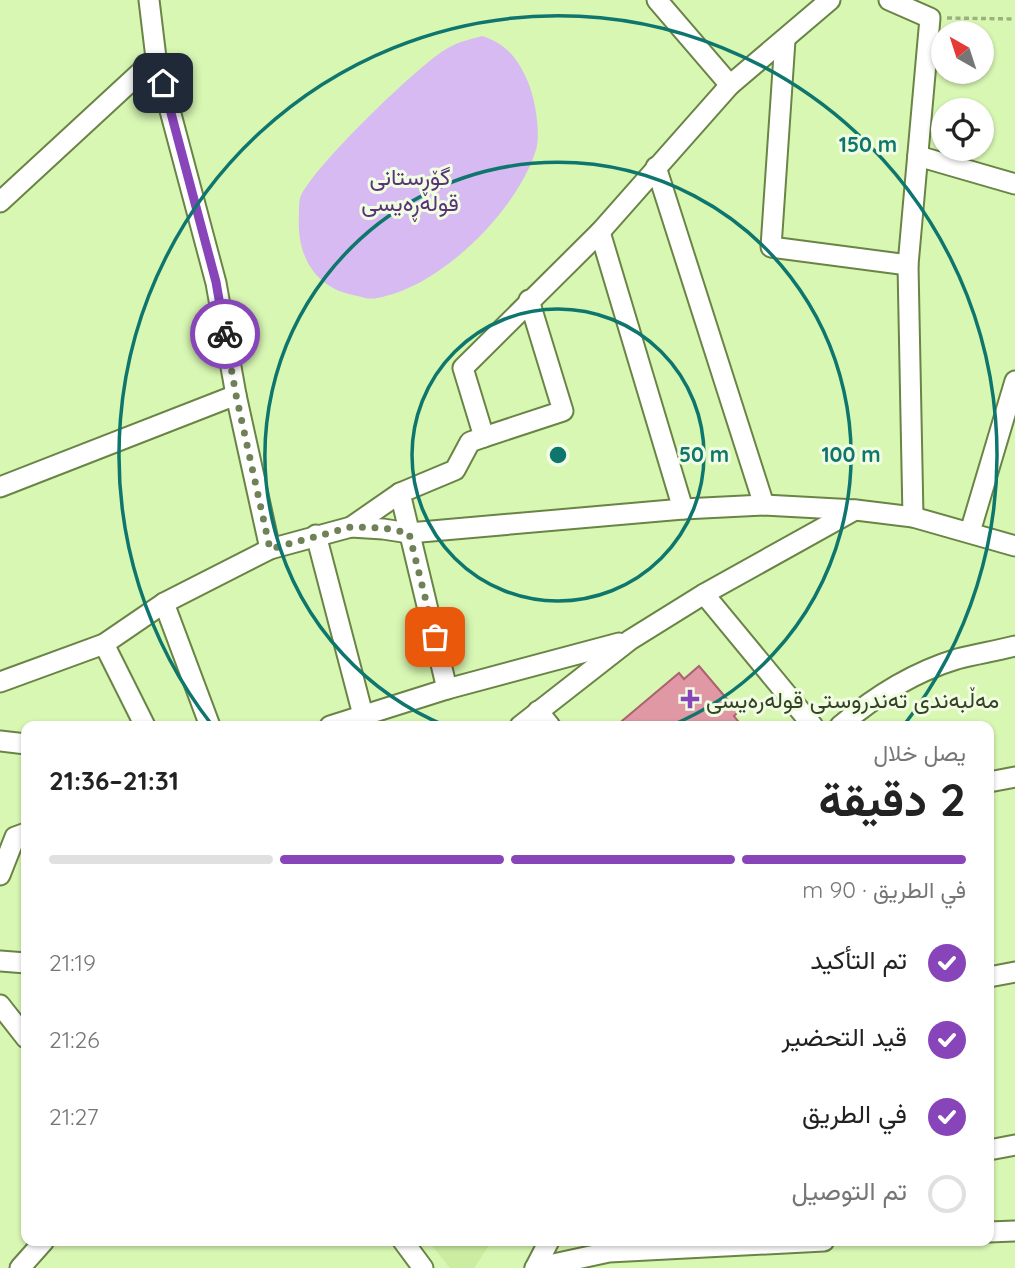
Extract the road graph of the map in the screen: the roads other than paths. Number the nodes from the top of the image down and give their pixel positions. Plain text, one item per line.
1 (149, 0) edge
2 (657, 0) edge
3 (830, 0) edge
4 (889, 0) edge
5 (785, 40) junction
6 (156, 58) junction
7 (730, 85) junction
8 (918, 156) junction
9 (656, 167) junction
10 (1015, 184) edge
11 (0, 202) edge
12 (600, 232) junction
13 (908, 265) junction
14 (529, 300) junction
15 (1015, 382) edge
16 (236, 395) junction
17 (484, 437) junction
18 (0, 487) edge
19 (400, 493) junction
20 (764, 505) junction
21 (683, 509) junction
22 (856, 510) junction
23 (913, 517) junction
24 (351, 527) junction
25 (970, 532) junction
26 (409, 533) junction
27 (316, 535) junction
28 (1015, 546) edge
29 (270, 549) junction
30 (704, 594) junction
31 (164, 603) junction
32 (630, 640) junction
33 (104, 644) junction
34 (1015, 646) edge
35 (0, 682) edge
36 (447, 689) junction
37 (538, 710) junction
38 (363, 715) junction
39 (142, 721) edge
40 (208, 721) edge
41 (345, 721) edge
42 (526, 721) edge
43 (546, 721) edge
44 (809, 721) edge
45 (847, 721) edge
46 (0, 741) edge
47 (21, 743) edge
48 (1015, 778) edge
49 (994, 781) edge
50 (21, 835) edge
51 (0, 875) edge
52 (0, 961) edge
53 (21, 963) edge
54 (1015, 972) edge
55 (994, 976) edge
56 (0, 1005) edge
57 (21, 1032) edge
58 (1015, 1145) edge
59 (994, 1149) edge
60 (1015, 1231) edge
61 (994, 1232) edge
62 (40, 1246) edge
63 (406, 1246) edge
64 (546, 1246) edge
65 (726, 1246) edge
66 (21, 1267) edge
67 (423, 1268) edge
68 (535, 1268) edge

1 - 6 street
2 - 7 street
3 - 5 street
4 - 8 street
5 - 7 street
5 - 13 street
6 - 11 street
6 - 16 street
7 - 9 street
8 - 10 street
8 - 13 street
9 - 12 street
9 - 20 street
12 - 14 street
12 - 21 street
13 - 23 street
14 - 17 street
14 - 17 street
15 - 25 street
16 - 18 street
16 - 29 street
17 - 19 street
19 - 24 street
19 - 26 street
20 - 21 street
20 - 22 street
21 - 26 street
22 - 23 street
22 - 30 street
23 - 25 street
24 - 26 street
24 - 27 street
25 - 28 street
26 - 36 street
27 - 29 street
27 - 38 street
29 - 31 street
30 - 32 street
30 - 44 street
31 - 33 street
31 - 40 street
32 - 36 street
32 - 37 street
33 - 35 street
33 - 39 street
34 - 45 street
36 - 38 street
37 - 42 street
37 - 43 street
38 - 41 street
46 - 47 street
48 - 49 street
50 - 51 street
52 - 53 street
54 - 55 street
56 - 57 street
58 - 59 street
60 - 61 street
62 - 66 street
63 - 67 street
64 - 68 street
65 - 68 street

